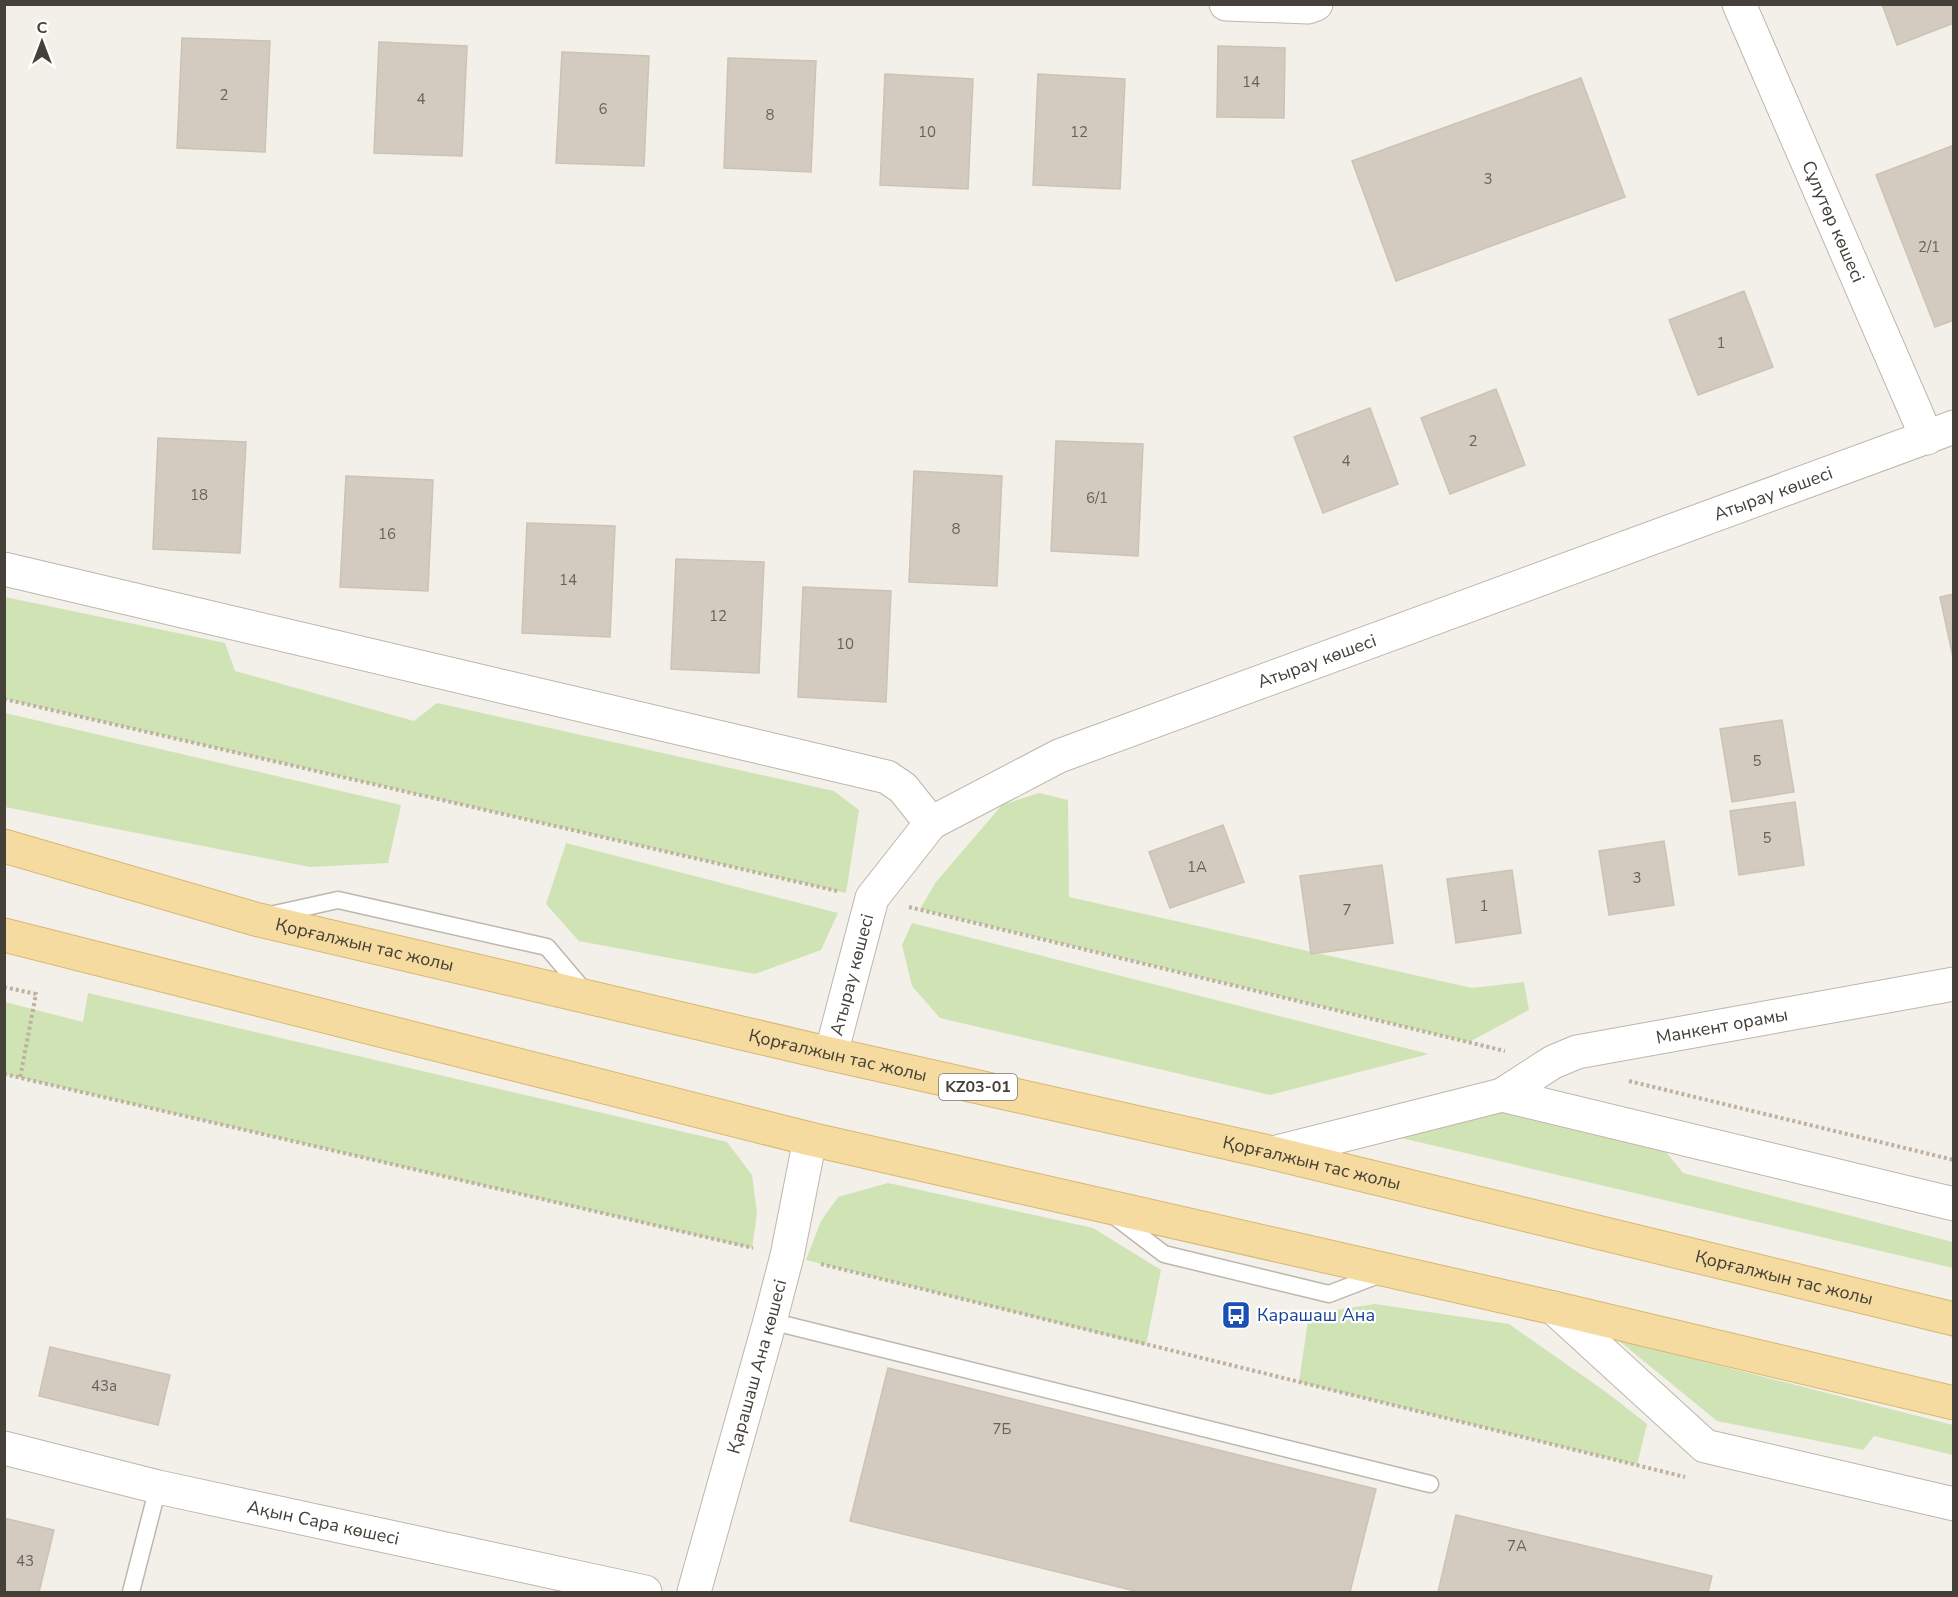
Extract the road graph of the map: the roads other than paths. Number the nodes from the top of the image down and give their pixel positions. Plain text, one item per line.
1 (1226, 4) edge
2 (1316, 4) edge
3 (1739, 4) edge
4 (1940, 433) edge
5 (4, 569) edge
6 (931, 823) junction
7 (4, 846) edge
8 (4, 935) edge
9 (1953, 984) edge
10 (831, 1054) junction
11 (1502, 1095) junction
12 (810, 1139) junction
13 (1274, 1153) junction
14 (1953, 1204) edge
15 (1554, 1308) junction
16 (1953, 1319) edge
17 (770, 1321) junction
18 (1953, 1403) edge
19 (4, 1448) edge
20 (1430, 1484) dead end
21 (158, 1487) junction
22 (1953, 1504) edge
23 (131, 1593) edge
24 (645, 1593) edge
25 (694, 1593) edge

1 - 2 street
3 - 4 street, Сұлутөр көшесі
4 - 6 street, Атырау көшесі
5 - 6 street
6 - 10 street, Атырау көшесі
7 - 10 main road, Қорғалжын тас жолы / KZ03-01
8 - 12 main road
9 - 11 street, Манкент орамы
10 - 13 main road, Қорғалжын тас жолы / KZ03-01
11 - 13 street
11 - 14 street
12 - 15 main road
12 - 17 street, Қарашаш Ана көшесі
13 - 16 main road, Қорғалжын тас жолы / KZ03-01
15 - 18 main road
15 - 22 street
17 - 20 lane
17 - 25 street, Қарашаш Ана көшесі
19 - 21 street, Ақын Сара көшесі
21 - 23 lane
21 - 24 street, Ақын Сара көшесі

